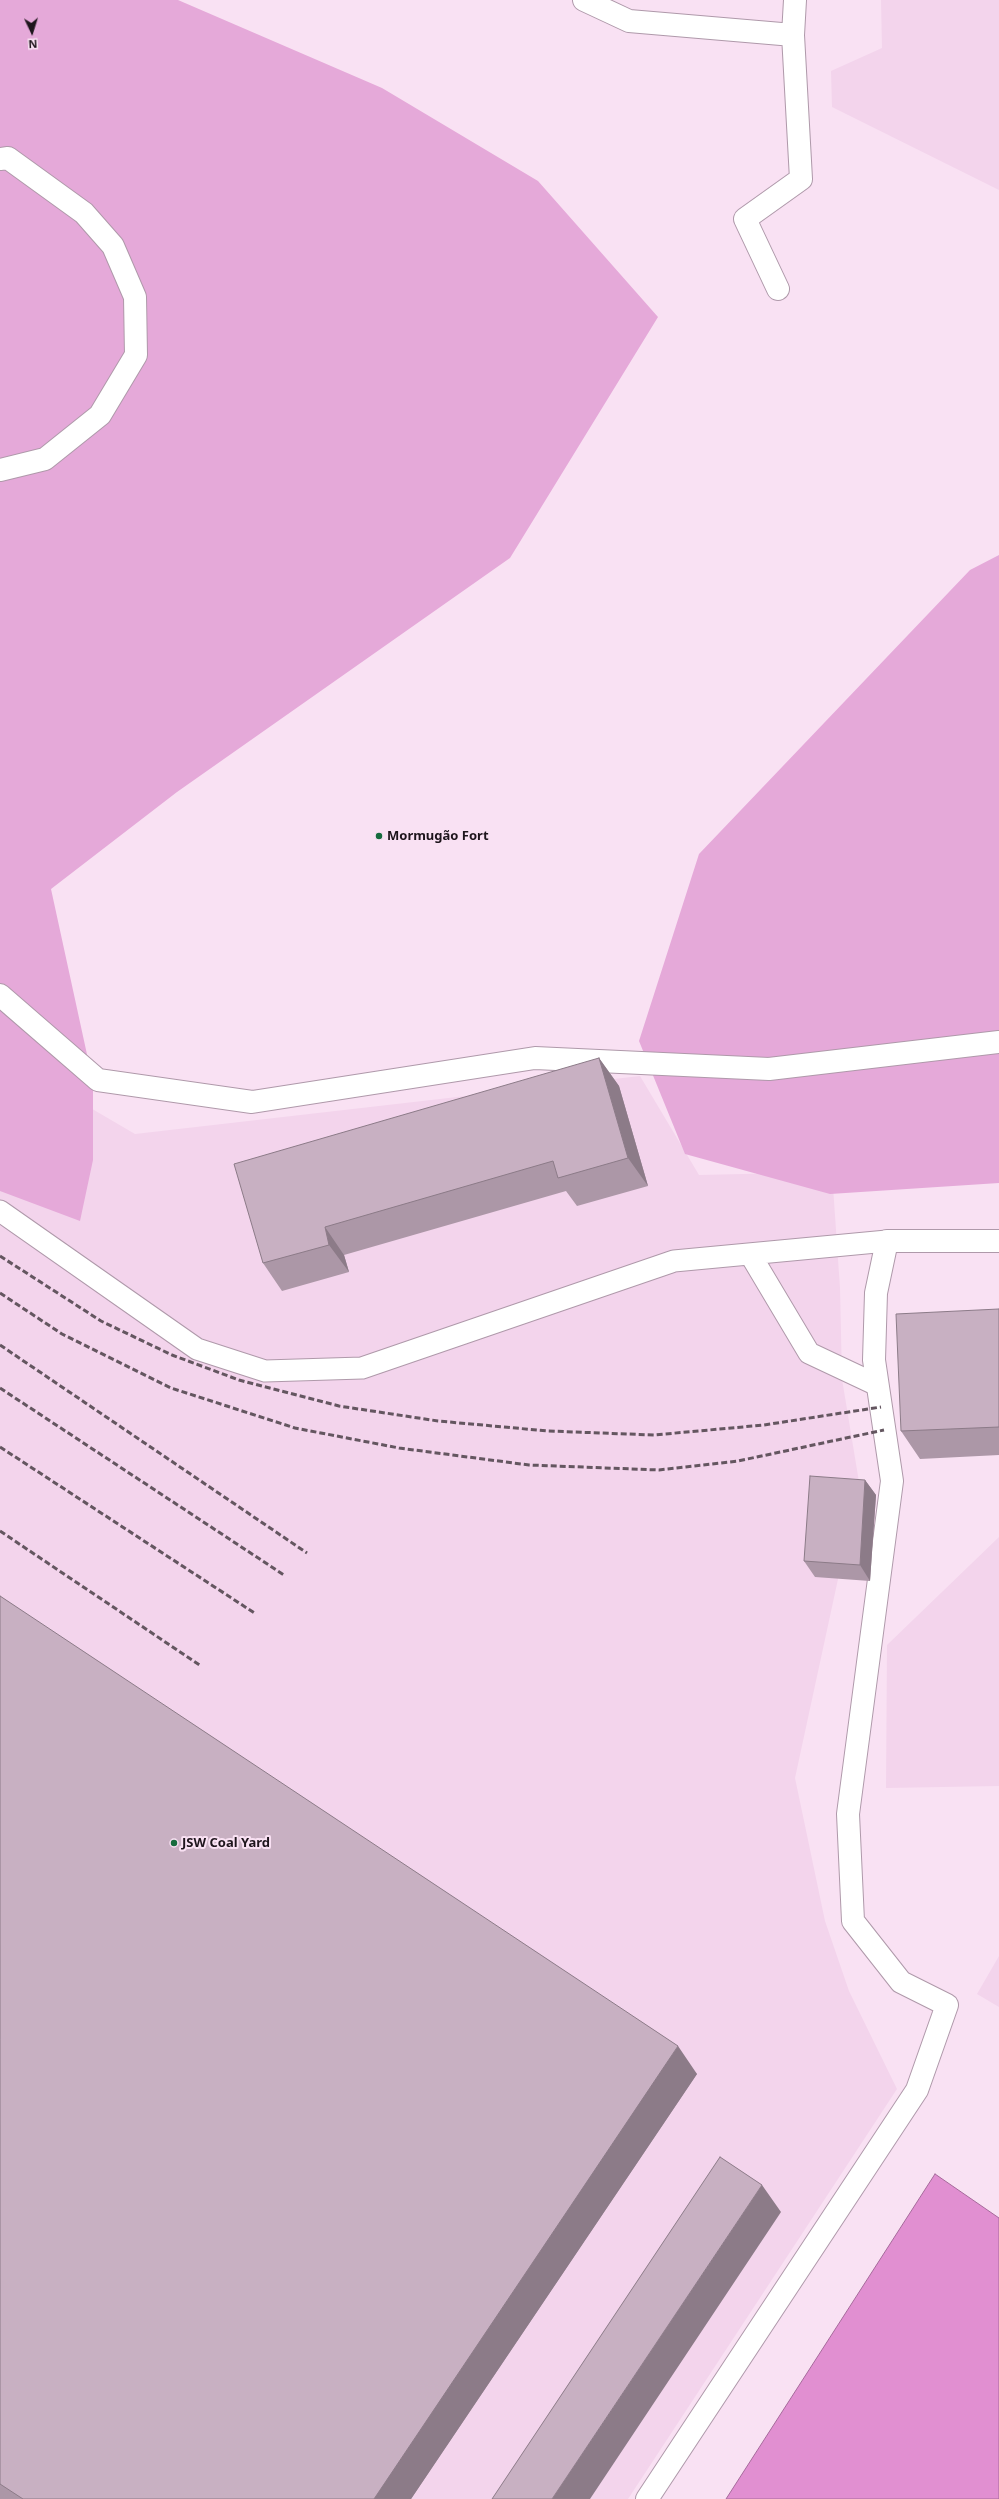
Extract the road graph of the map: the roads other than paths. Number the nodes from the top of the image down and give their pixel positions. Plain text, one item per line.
1 (584, 0) edge
2 (795, 0) edge
3 (794, 35) junction
4 (0, 159) edge
5 (778, 289) dead end
6 (0, 470) edge
7 (0, 995) edge
8 (999, 1042) edge
9 (0, 1211) edge
10 (887, 1241) junction
11 (999, 1241) edge
12 (750, 1254) junction
13 (877, 1384) junction
14 (647, 2499) edge

1 - 3 street
2 - 3 street
3 - 5 street
4 - 6 street
7 - 8 street
9 - 12 lane
10 - 11 street
10 - 12 lane
10 - 13 street
12 - 13 lane
13 - 14 street

